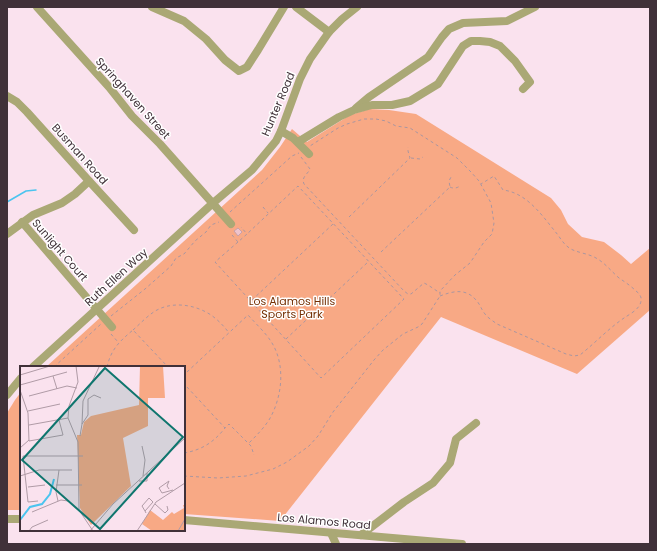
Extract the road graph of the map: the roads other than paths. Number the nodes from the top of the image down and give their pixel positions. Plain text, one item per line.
1 (37, 7) edge
2 (152, 7) edge
3 (284, 7) edge
4 (296, 7) edge
5 (357, 7) edge
6 (535, 7) edge
7 (329, 32) junction
8 (523, 89) dead end
9 (7, 96) edge
10 (354, 110) junction
11 (281, 131) junction
12 (298, 142) junction
13 (307, 152) road end
14 (89, 181) junction
15 (213, 204) junction
16 (22, 222) junction
17 (231, 224) dead end
18 (134, 230) dead end
19 (7, 234) edge
20 (97, 309) junction
21 (112, 327) dead end
22 (34, 366) edge
23 (20, 379) edge
24 (7, 395) edge
25 (476, 423) dead end
26 (7, 519) edge
27 (20, 519) edge
28 (185, 520) edge
29 (331, 533) junction
30 (361, 535) junction
31 (388, 541) edge
32 (336, 544) edge
33 (462, 544) edge

1 - 15 street, Springhaven Street
2 - 3 street
4 - 7 street
5 - 7 street, Hunter Road
6 - 10 street
7 - 11 street, Hunter Road
8 - 10 street
9 - 14 street, Busman Road
10 - 12 street
11 - 12 street
11 - 15 street, Hunter Road
12 - 13 street
14 - 16 street
14 - 18 street, Busman Road
15 - 17 street, Springhaven Street
15 - 20 street, Ruth Ellen Way
16 - 19 street
16 - 20 street, Sunlight Court
20 - 21 street, Sunlight Court
20 - 22 street, Ruth Ellen Way
23 - 24 street
25 - 30 street
26 - 27 street
28 - 29 street, Los Alamos Road
29 - 30 street, Los Alamos Road
29 - 32 street
30 - 31 street, Los Alamos Road
31 - 33 street, Los Alamos Road

